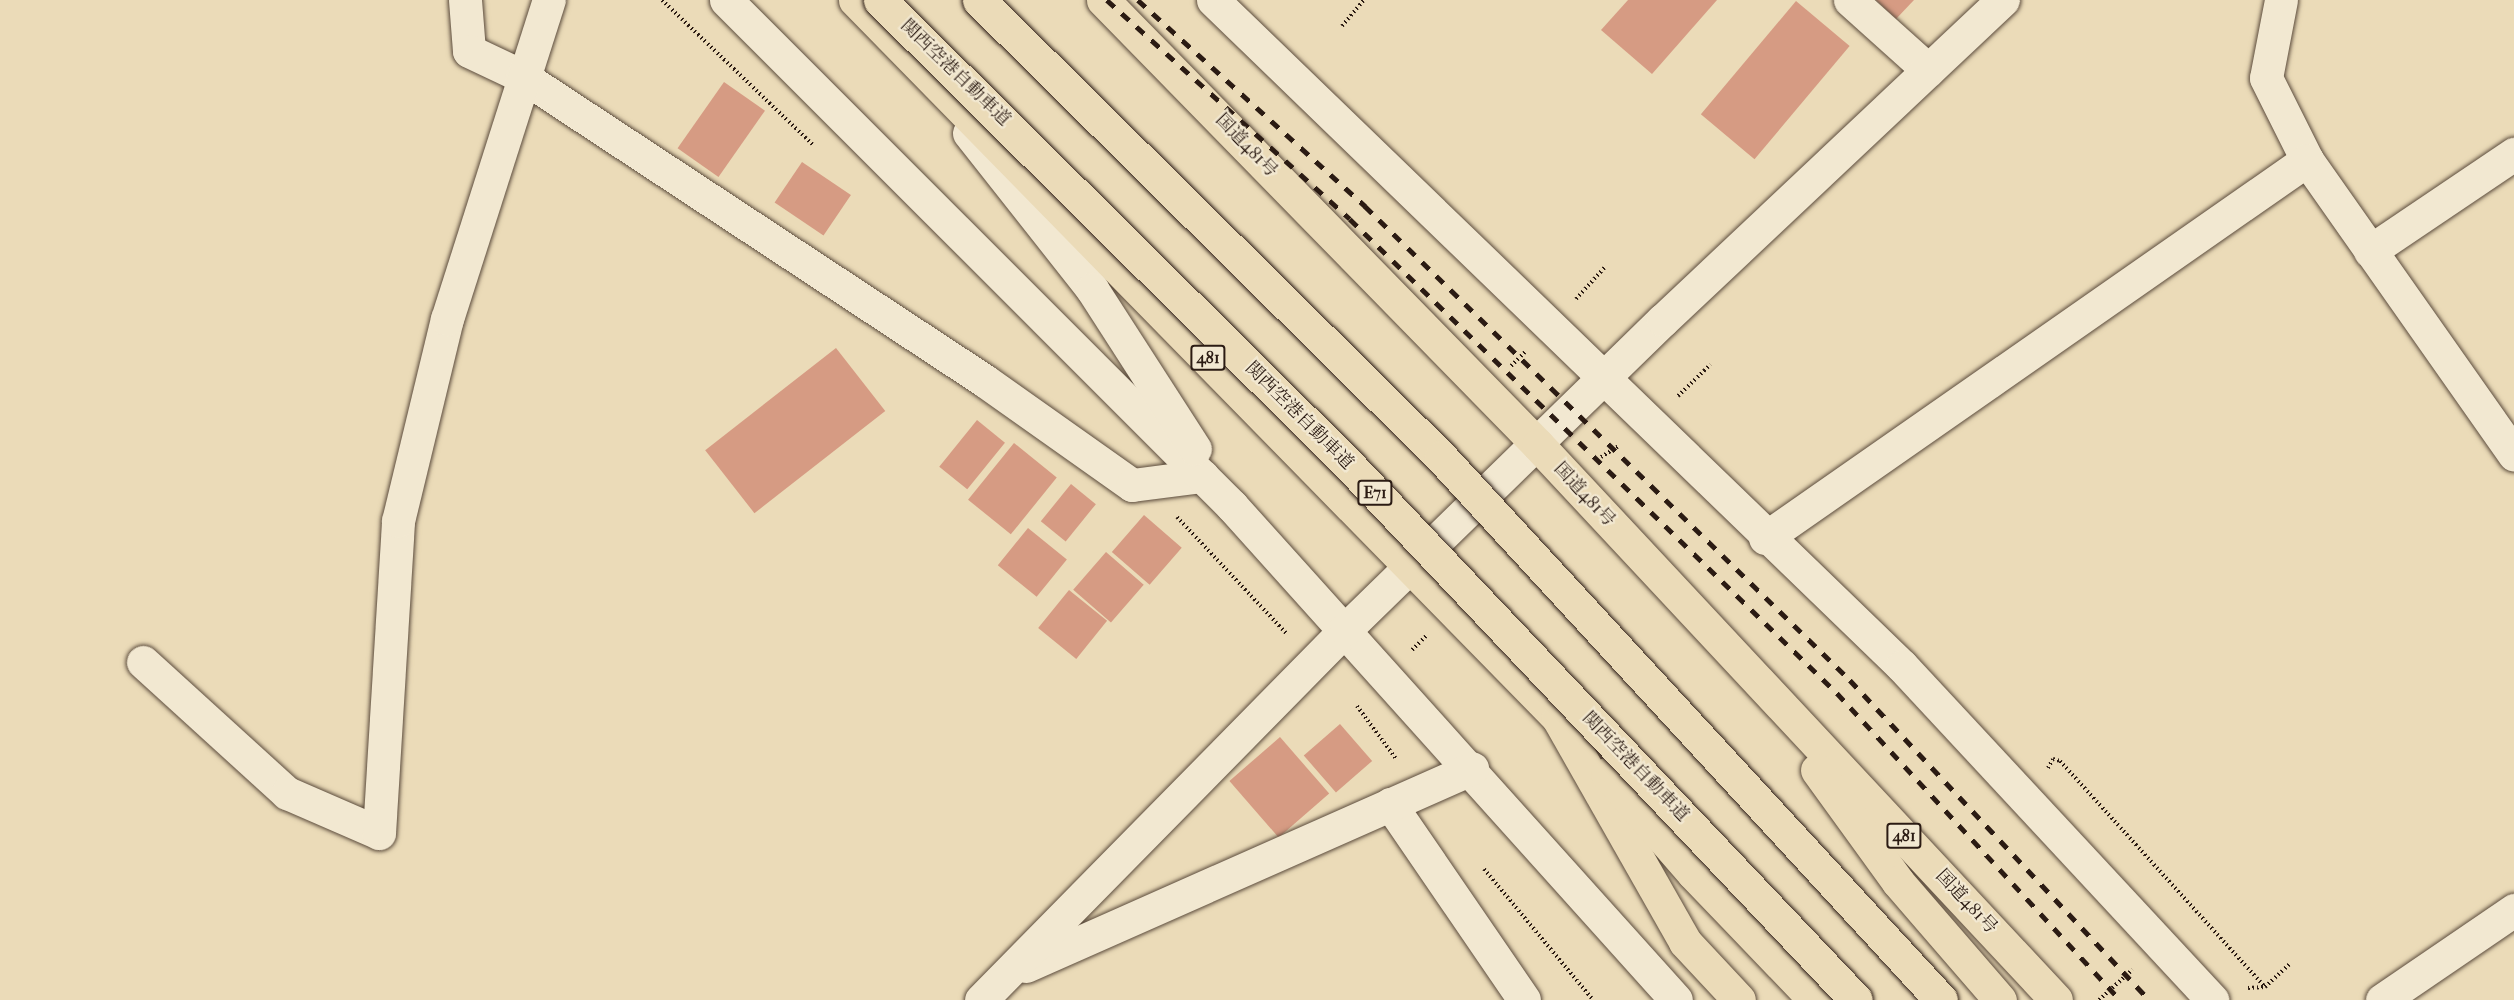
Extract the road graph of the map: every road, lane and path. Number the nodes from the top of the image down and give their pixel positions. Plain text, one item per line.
1 (465, 0) edge
2 (549, 0) edge
3 (662, 0) edge
4 (726, 0) edge
5 (855, 0) edge
6 (880, 0) edge
7 (979, 0) edge
8 (1103, 0) edge
9 (1213, 0) edge
10 (1364, 0) edge
11 (1850, 0) edge
12 (2003, 0) edge
13 (2281, 0) edge
14 (1342, 26) dead end
15 (898, 44) junction
16 (1928, 70) junction
17 (522, 76) junction
18 (822, 154) dead end
19 (2514, 154) edge
20 (2307, 160) junction
21 (2370, 251) junction
22 (1604, 379) junction
23 (1538, 445) junction
24 (2514, 455) edge
25 (1202, 476) junction
26 (1152, 486) junction
27 (1232, 506) junction
28 (1766, 538) junction
29 (1413, 566) junction
30 (1346, 629) junction
31 (1314, 661) junction
32 (143, 662) dead end
33 (1750, 675) junction
34 (1558, 718) junction
35 (1472, 768) junction
36 (2047, 771) dead end
37 (1390, 804) junction
38 (2514, 910) edge
39 (2290, 964) dead end
40 (2265, 987) junction
41 (2248, 988) dead end
42 (998, 990) edge
43 (1524, 1000) edge
44 (1676, 1000) edge
45 (1739, 1000) edge
46 (1815, 1000) edge
47 (1856, 1000) edge
48 (1941, 1000) edge
49 (2000, 1000) edge
50 (2056, 1000) edge
51 (2212, 1000) edge
52 (2382, 1000) edge

1 - 17 street
2 - 17 street
3 - 18 path
4 - 25 street
5 - 15 highway, 481
6 - 47 highway, 関西空港自動車道 / E71, bridge
7 - 48 highway, bridge
8 - 23 highway, 国道481号 / 481
9 - 22 street
10 - 14 path
11 - 16 street
12 - 16 street
13 - 20 street
15 - 27 street
15 - 29 highway, 481
16 - 22 street
17 - 26 street
17 - 32 street
19 - 21 street
20 - 21 street
20 - 28 street
21 - 24 street
22 - 23 street
22 - 28 street
23 - 29 street
23 - 33 highway, 国道481号 / 481
25 - 26 street
25 - 27 street
26 - 31 path
27 - 30 street
28 - 51 street
29 - 30 street
29 - 34 highway, 481
30 - 31 street
30 - 35 street
31 - 42 street
33 - 49 highway, 481
33 - 50 highway, 国道481号 / 481
34 - 45 highway, 481
34 - 46 highway, 481
35 - 37 street
35 - 44 street
36 - 40 path
37 - 42 street
37 - 43 street
38 - 52 street
39 - 40 path
40 - 41 path

